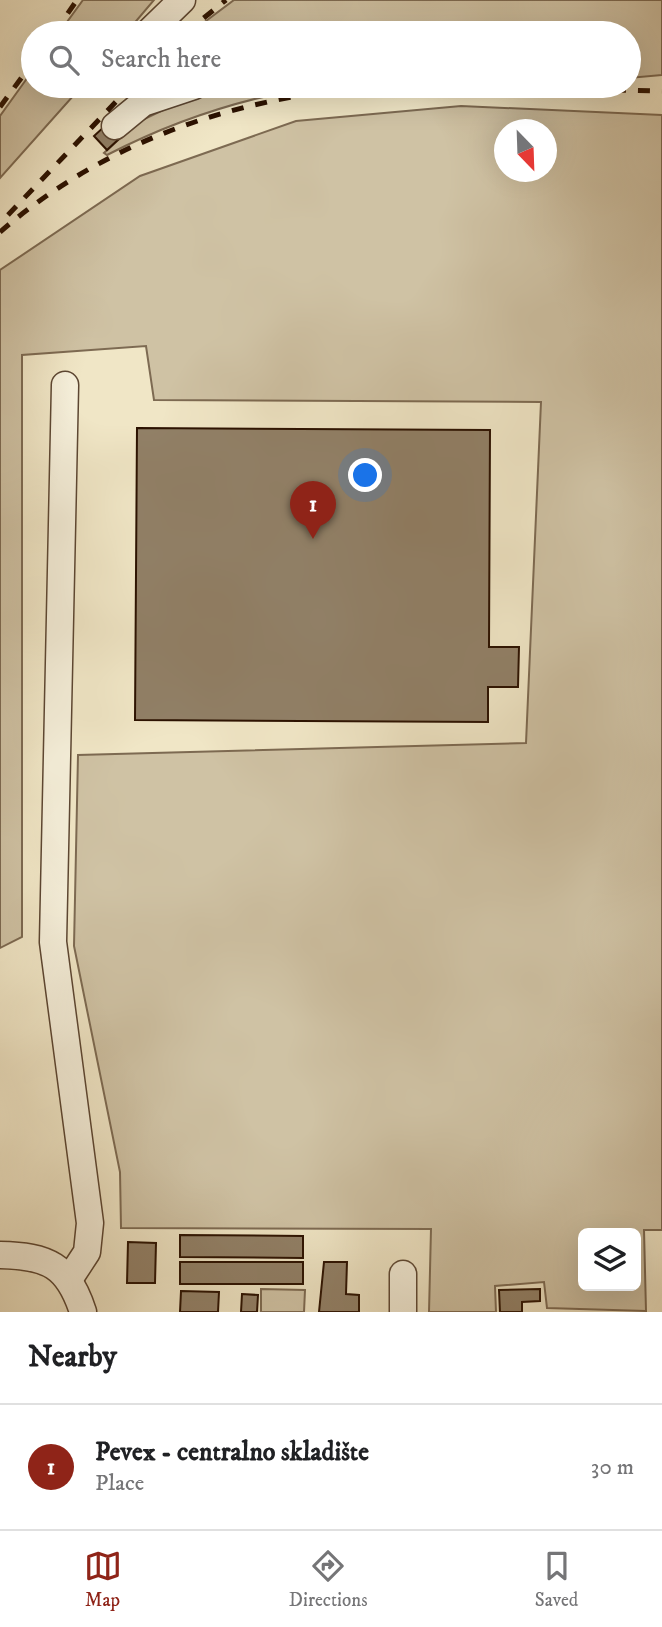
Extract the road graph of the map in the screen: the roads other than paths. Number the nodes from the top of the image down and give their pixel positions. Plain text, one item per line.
1 (182, 0) edge
2 (160, 21) edge
3 (133, 98) edge
4 (115, 126) dead end
5 (65, 385) dead end
6 (0, 1255) edge
7 (403, 1274) dead end
8 (70, 1278) junction
9 (83, 1312) edge
10 (403, 1312) edge

1 - 2 street
3 - 4 street
5 - 8 street
6 - 8 street
7 - 10 street
8 - 9 street

